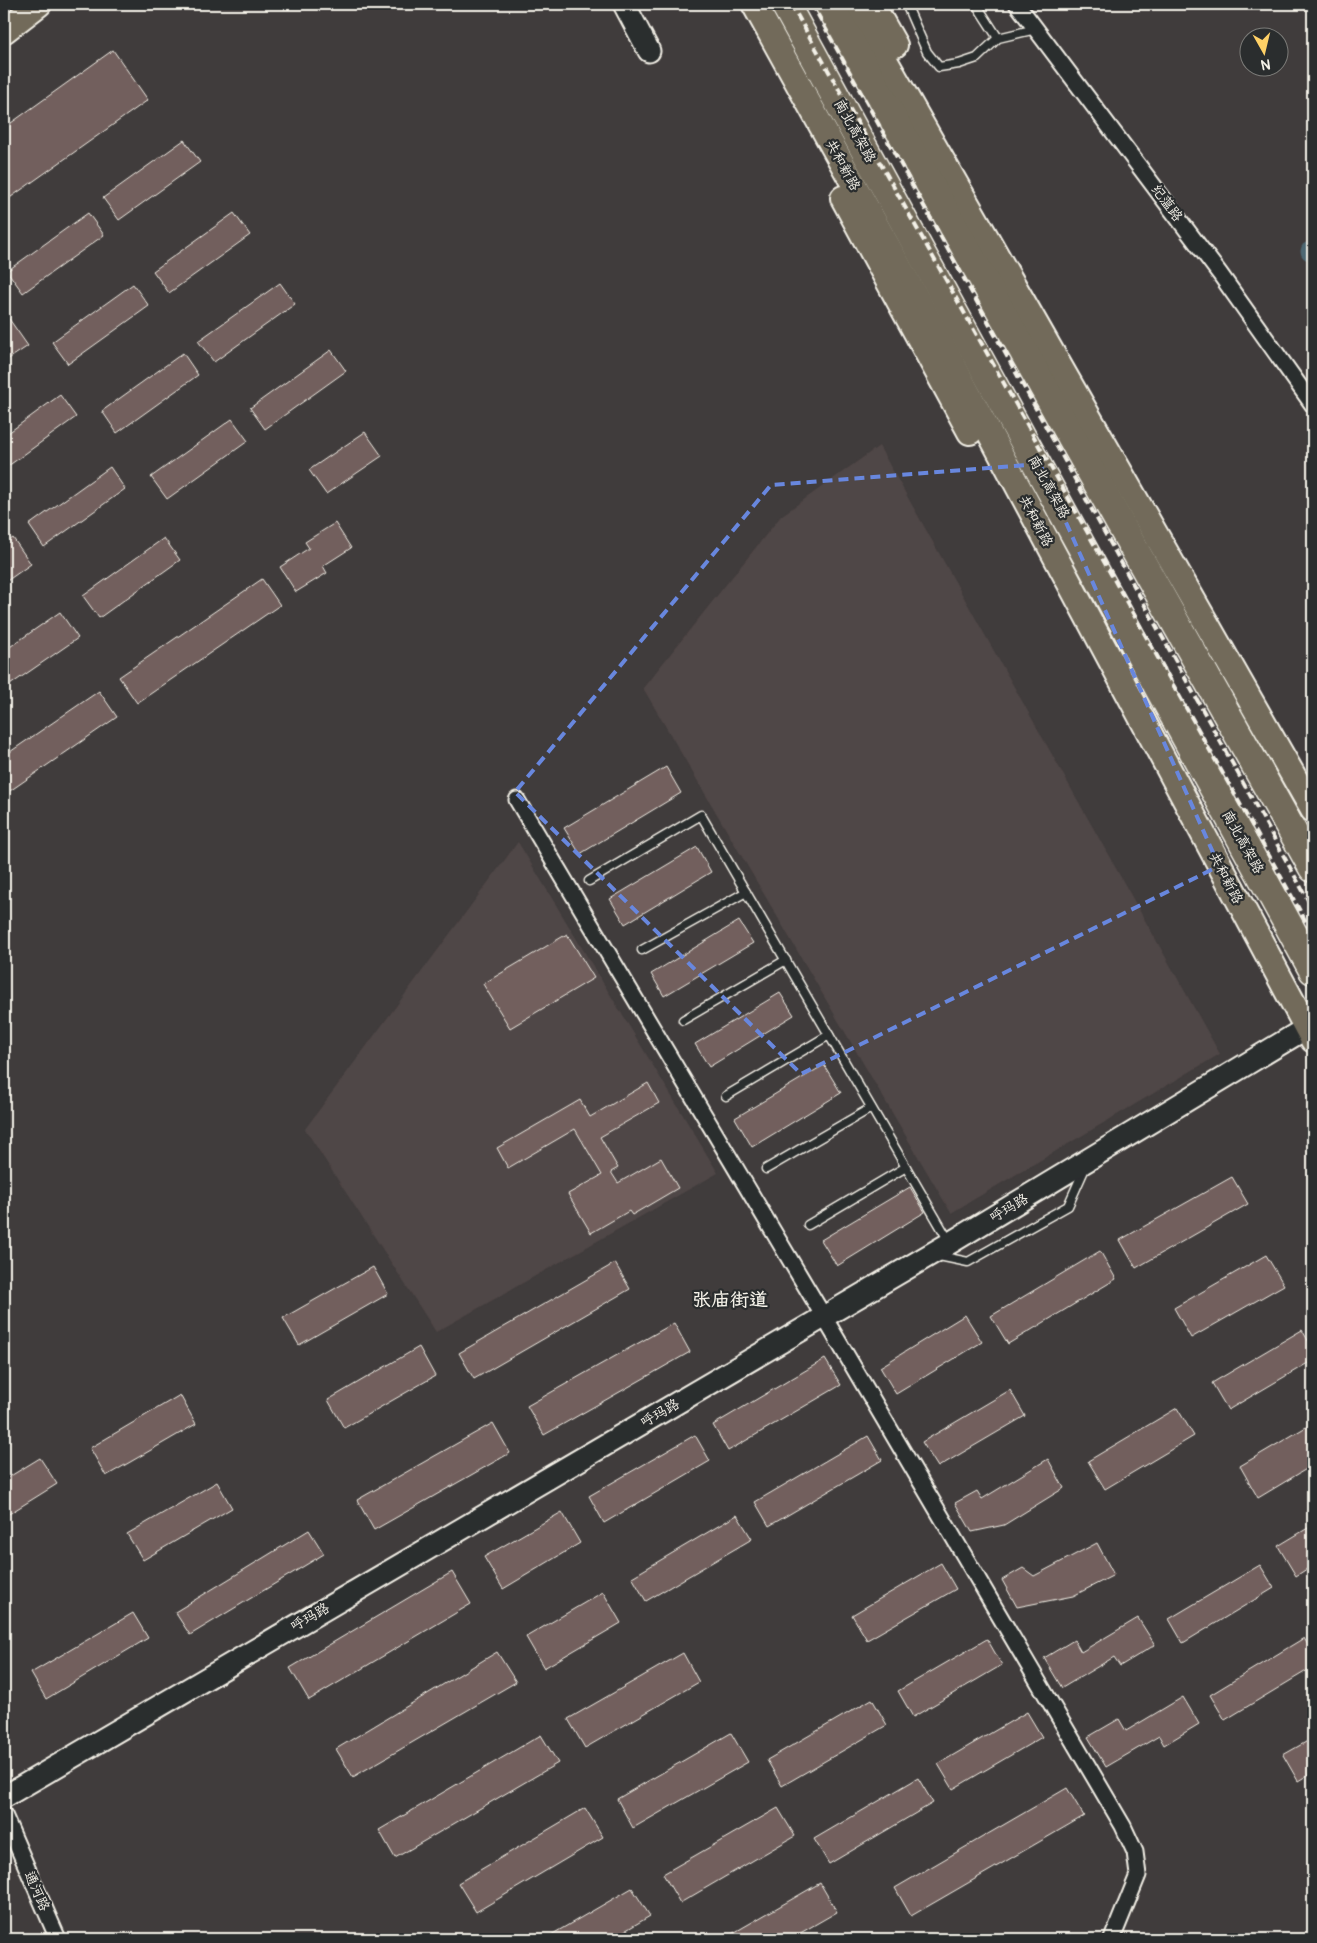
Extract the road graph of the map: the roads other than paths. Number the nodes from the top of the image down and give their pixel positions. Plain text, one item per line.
1 (39, 4) edge
2 (624, 4) edge
3 (736, 4) edge
4 (754, 4) edge
5 (785, 4) edge
6 (829, 4) edge
7 (853, 4) edge
8 (872, 4) edge
9 (906, 4) edge
10 (976, 4) edge
11 (1017, 4) edge
12 (1036, 29) junction
13 (4, 31) edge
14 (998, 38) junction
15 (649, 51) dead end
16 (1313, 405) edge
17 (1224, 655) junction
18 (1133, 704) junction
19 (517, 800) dead end
20 (1313, 810) edge
21 (1313, 868) edge
22 (589, 881) dead end
23 (746, 892) junction
24 (642, 950) dead end
25 (786, 960) junction
26 (1313, 970) edge
27 (683, 1020) dead end
28 (1311, 1030) edge
29 (829, 1035) junction
30 (726, 1096) dead end
31 (871, 1108) junction
32 (1089, 1159) junction
33 (906, 1168) junction
34 (766, 1169) dead end
35 (808, 1225) dead end
36 (950, 1243) junction
37 (932, 1254) junction
38 (824, 1317) junction
39 (4, 1797) edge
40 (4, 1815) edge
41 (58, 1939) edge
42 (1112, 1939) edge

1 - 13 main road
2 - 15 street
3 - 18 main road
4 - 18 main road, 共和新路
5 - 26 highway, 南北高架路
6 - 21 highway
7 - 17 main road
8 - 17 main road
9 - 14 lane
10 - 14 lane
11 - 12 street, 纪蕰路
12 - 14 lane
12 - 16 street, 纪蕰路
17 - 20 main road
18 - 28 main road, 共和新路
19 - 38 street
22 - 23 lane
23 - 24 lane
23 - 25 lane
25 - 27 lane
25 - 29 lane
28 - 32 street, 呼玛路
29 - 30 lane
29 - 31 lane
31 - 33 lane
31 - 34 lane
32 - 36 street, 呼玛路
32 - 37 lane
33 - 35 lane
33 - 36 lane
36 - 37 street, 呼玛路
37 - 38 street, 呼玛路
38 - 39 street, 呼玛路
38 - 42 street
40 - 41 street, 通河路

